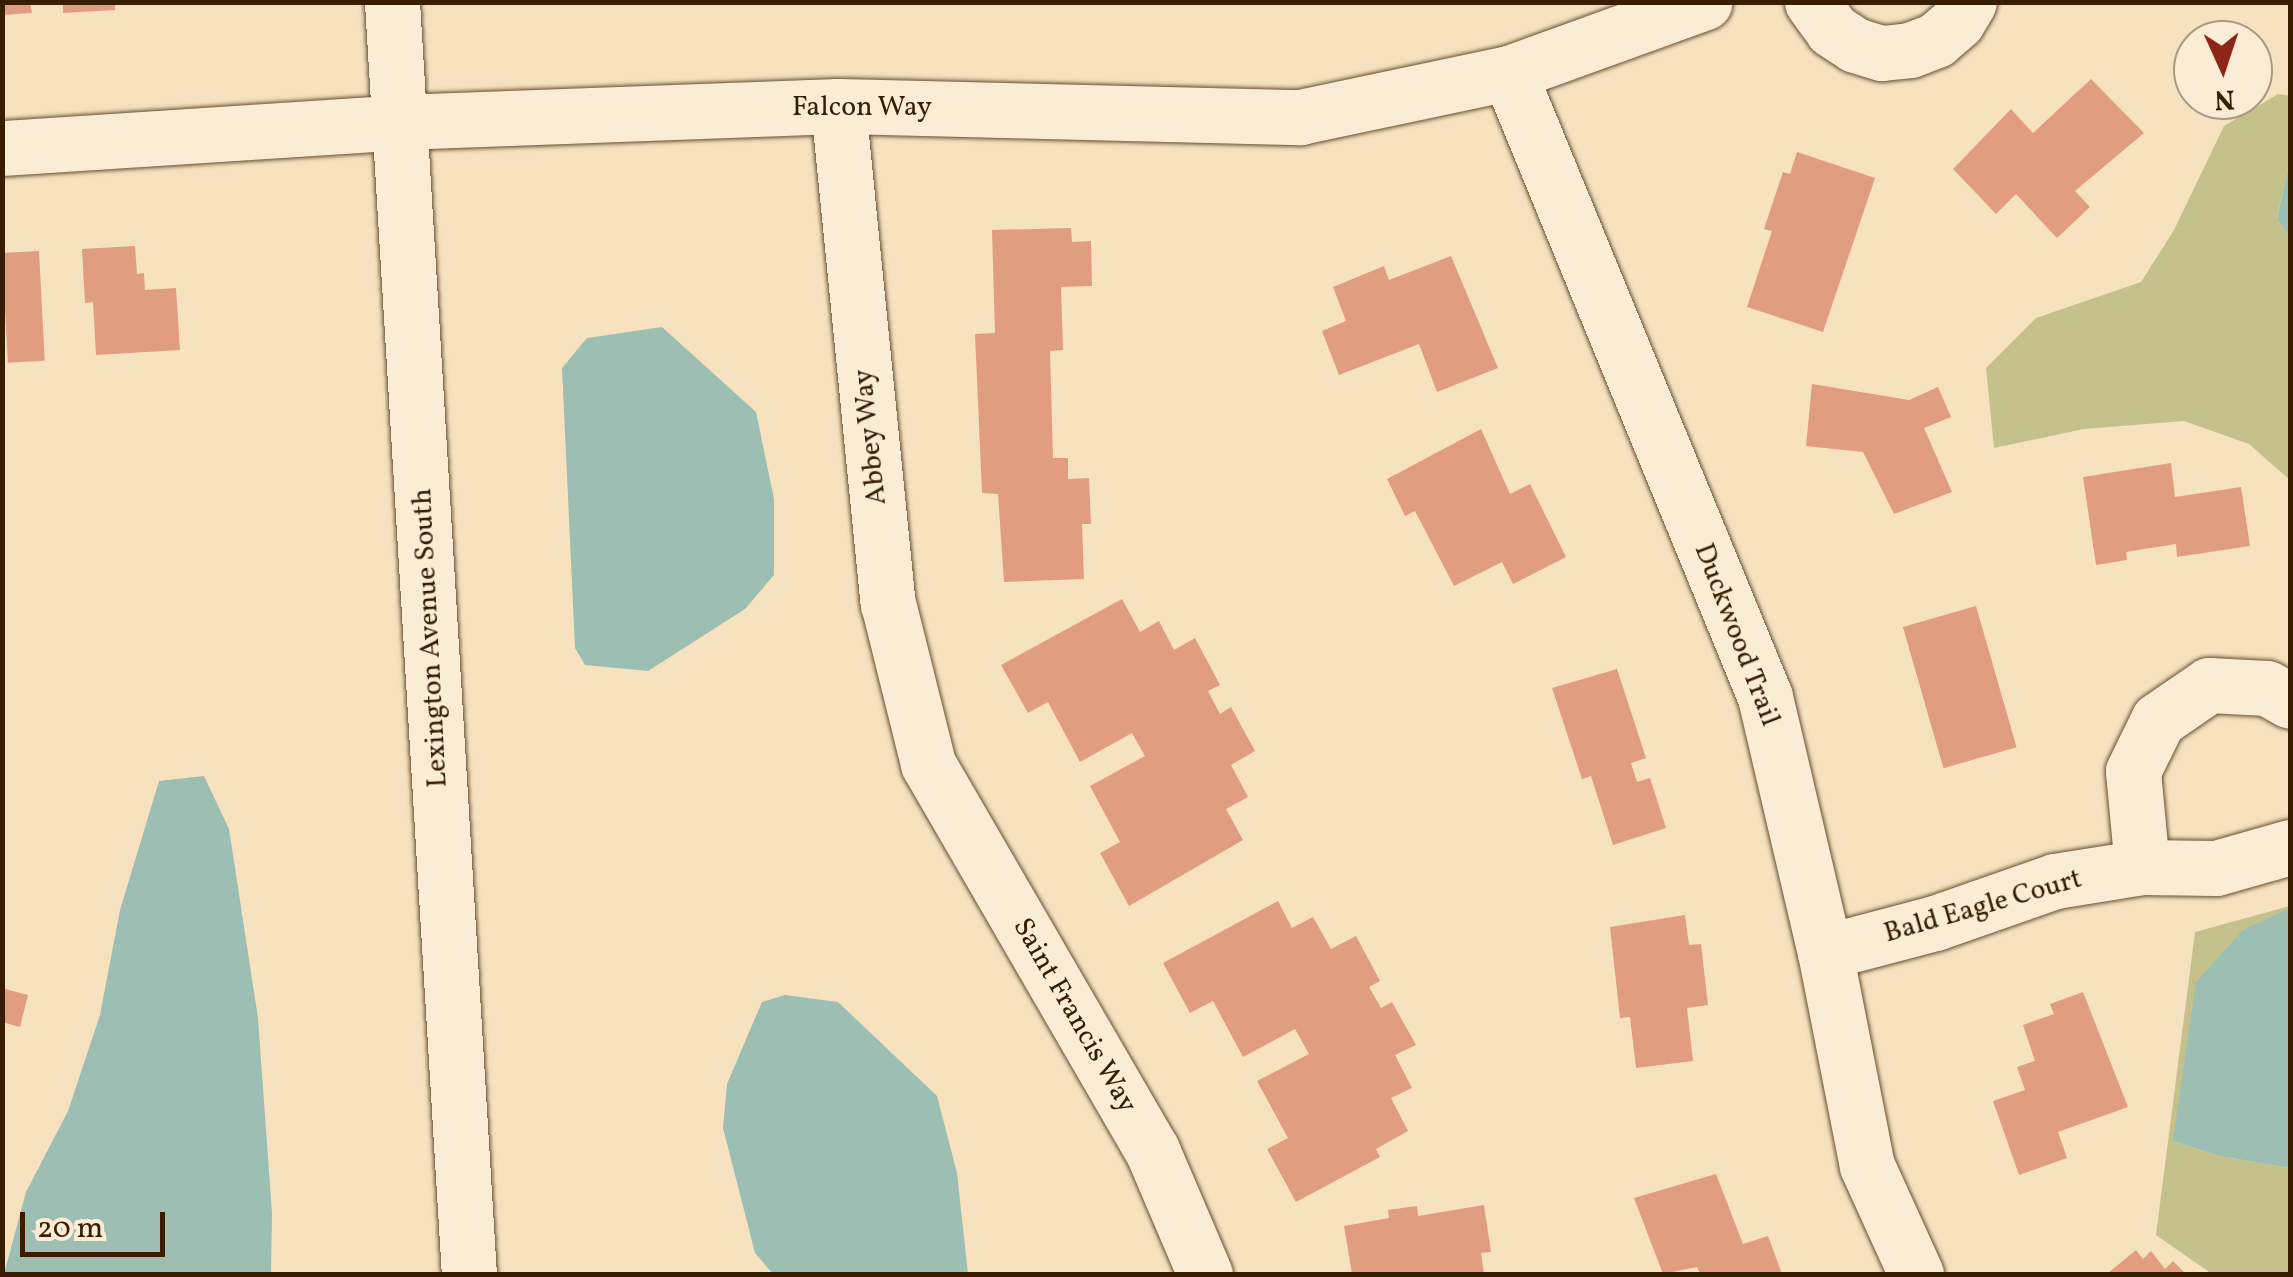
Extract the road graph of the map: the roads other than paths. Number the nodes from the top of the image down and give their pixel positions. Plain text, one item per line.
1 (392, 2) edge
2 (1705, 2) edge
3 (1812, 2) edge
4 (1969, 2) edge
5 (1509, 73) junction
6 (838, 106) junction
7 (400, 122) junction
8 (2, 148) edge
9 (2290, 701) edge
10 (928, 764) joint
11 (2290, 847) edge
12 (2142, 868) junction
13 (1824, 952) junction
14 (469, 1274) edge
15 (1205, 1274) edge
16 (1916, 1274) edge

1 - 7 street, Lexington Avenue South
2 - 5 street, Falcon Way
3 - 4 street
5 - 6 street, Falcon Way
5 - 13 street, Duckwood Trail
6 - 7 street, Falcon Way
6 - 10 street, Abbey Way
7 - 8 street, Falcon Way
7 - 14 street, Lexington Avenue South
9 - 12 street
10 - 15 street, Saint Francis Way
11 - 12 street, Bald Eagle Court
12 - 13 street, Bald Eagle Court
13 - 16 street, Duckwood Trail

